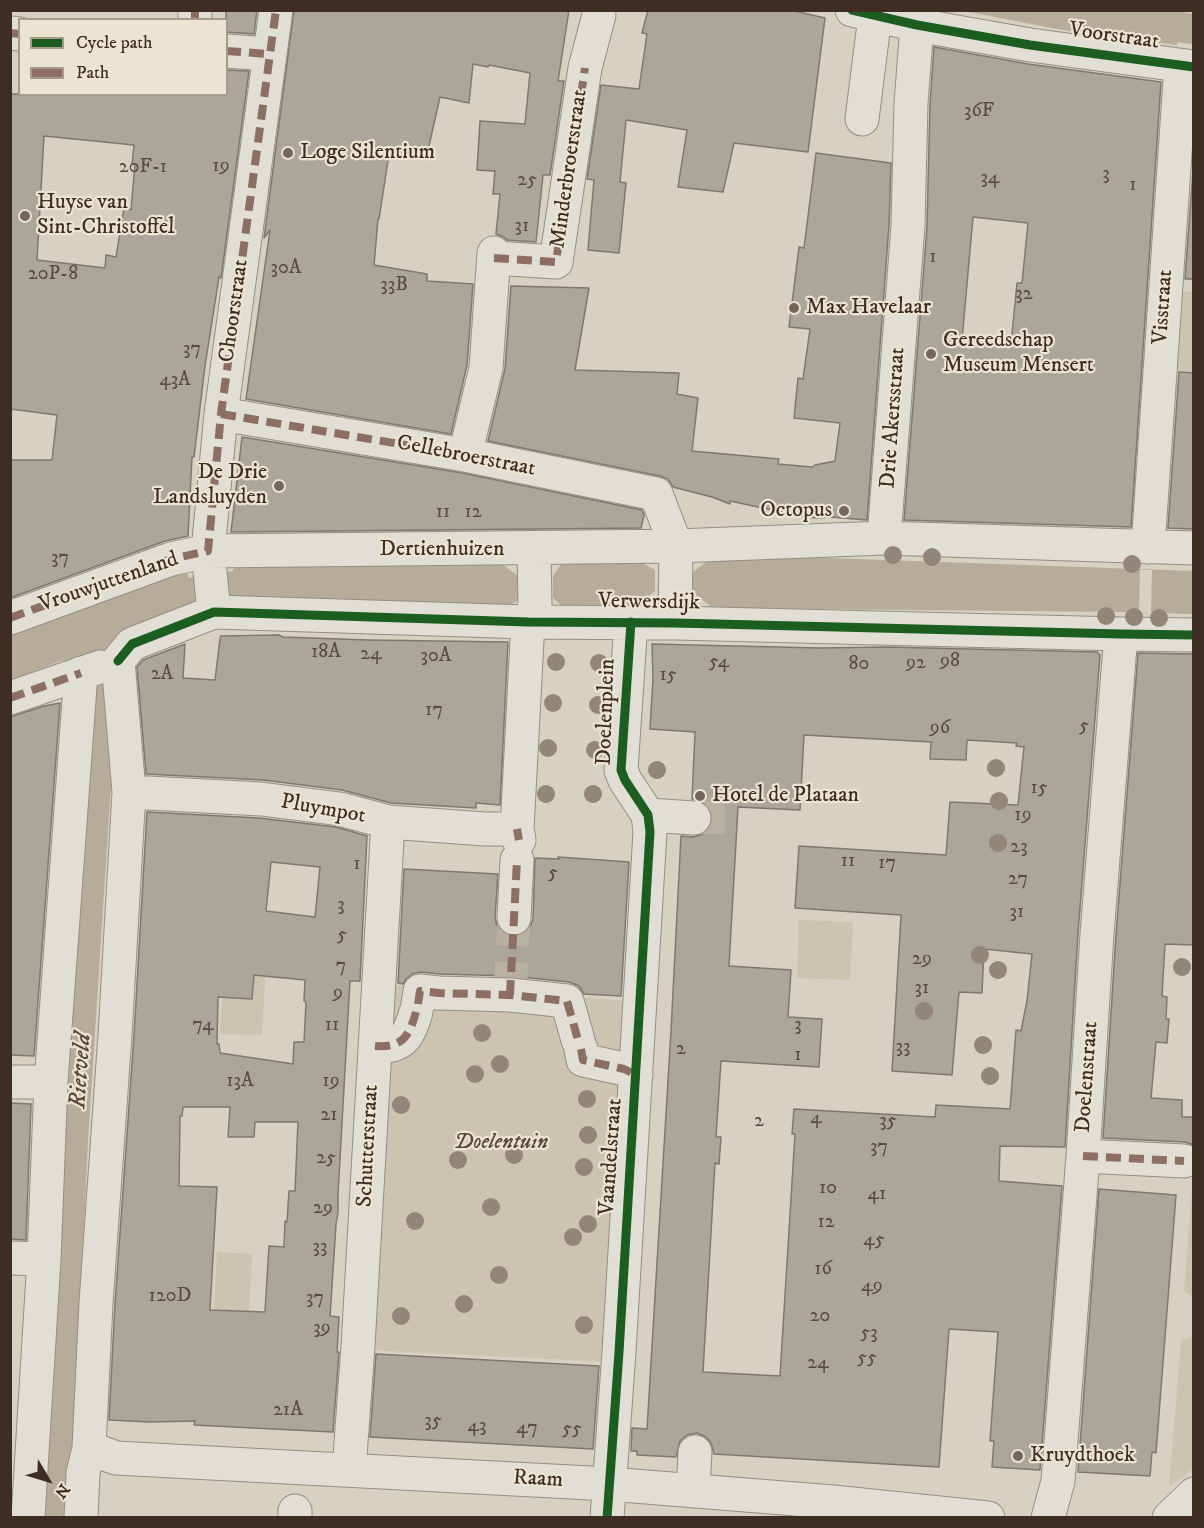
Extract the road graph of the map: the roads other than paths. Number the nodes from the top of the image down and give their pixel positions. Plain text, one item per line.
1 (276, 10) edge
2 (863, 13) edge
3 (599, 15) dead end
4 (917, 25) junction
5 (228, 51) edge
6 (269, 54) junction
7 (1187, 67) edge
8 (862, 118) dead end
9 (221, 414) junction
10 (465, 455) junction
11 (884, 538) junction
12 (1148, 547) junction
13 (1194, 549) edge
14 (676, 555) junction
15 (209, 557) junction
16 (534, 558) junction
17 (213, 606) junction
18 (531, 614) junction
19 (675, 614) junction
20 (10, 618) edge
21 (631, 622) junction
22 (1121, 634) junction
23 (1194, 635) edge
24 (98, 667) junction
25 (10, 698) edge
26 (129, 792) junction
27 (694, 818) tunnel mouth
28 (388, 822) junction
29 (649, 823) junction
30 (518, 843) junction
31 (514, 918) tunnel mouth
32 (375, 1046) junction
33 (636, 1075) junction
34 (10, 1082) edge
35 (51, 1082) junction
36 (1083, 1156) junction
37 (1184, 1161) dead end
38 (10, 1258) edge
39 (44, 1259) junction
40 (89, 1448) junction
41 (695, 1452) dead end
42 (349, 1470) junction
43 (609, 1484) junction
44 (693, 1491) junction
45 (1194, 1494) edge
46 (775, 1507) edge
47 (28, 1518) edge
48 (81, 1518) edge
49 (607, 1518) edge
50 (988, 1518) edge
51 (1048, 1518) edge
52 (1169, 1518) edge

1 - 6 street, Choorstraat
2 - 4 street, Voorstraat
2 - 8 street
3 - 10 street, Minderbroerstraat
4 - 7 street, Voorstraat
4 - 11 street, Drie Akersstraat
5 - 6 street
6 - 9 street, Choorstraat
7 - 12 street, Visstraat
9 - 10 street, Cellebroerstraat
9 - 15 street, Choorstraat
10 - 14 street, Cellebroerstraat
11 - 12 street
11 - 14 street
12 - 13 street
14 - 16 street, Dertienhuizen
14 - 19 street
15 - 16 street, Dertienhuizen
15 - 17 street, Choorstraat
15 - 20 street, Vrouwjuttenland
16 - 18 street
17 - 18 street, Verwersdijk
17 - 24 street, Verwersdijk
18 - 21 street, Verwersdijk
18 - 30 street
19 - 21 street, Verwersdijk
19 - 22 street, Verwersdijk
21 - 29 street, Doelenplein
22 - 23 street, Verwersdijk
22 - 36 street, Doelenstraat
24 - 25 street
24 - 26 street
24 - 35 street
26 - 28 street, Pluympot
26 - 40 street
27 - 29 street
28 - 30 street, Pluympot
28 - 32 street, Schutterstraat
29 - 33 street, Vaandelstraat
30 - 31 street
32 - 33 street
32 - 42 street, Schutterstraat
33 - 43 street, Vaandelstraat
34 - 35 street
35 - 39 street
36 - 37 street
36 - 51 street, Doelenstraat
38 - 39 street
39 - 47 street
40 - 42 street, Raam
40 - 48 street
41 - 44 street
42 - 43 street, Raam
43 - 44 street, Raam
43 - 49 street, Vaandelstraat
44 - 46 street, Raam
45 - 52 street
46 - 50 street, Raam

